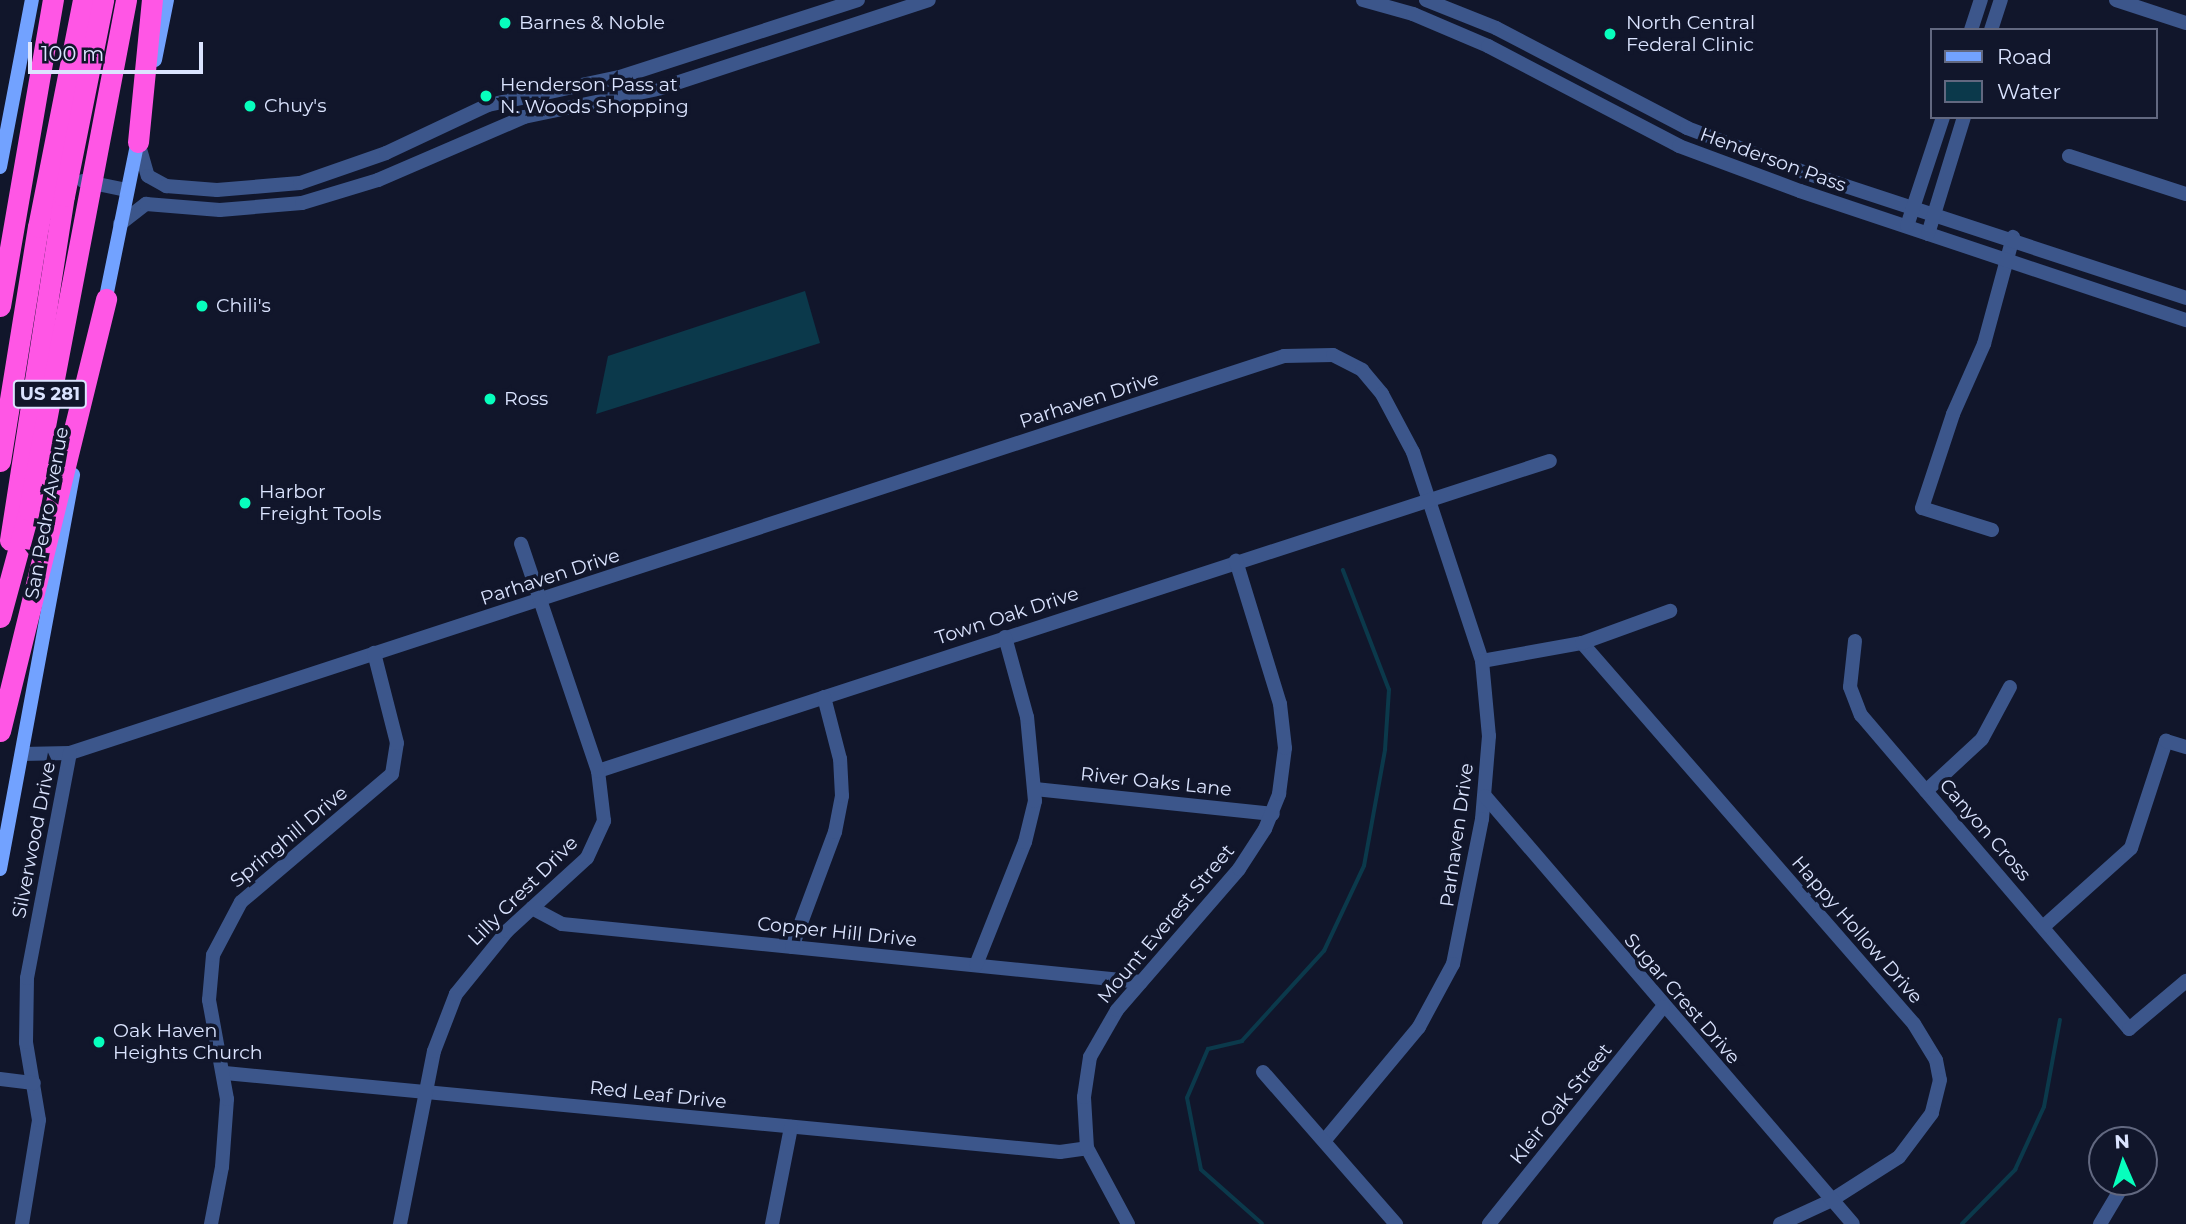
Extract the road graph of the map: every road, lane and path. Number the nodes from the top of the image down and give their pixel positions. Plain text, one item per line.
1 (32, 0) edge
2 (53, 0) edge
3 (83, 0) edge
4 (103, 0) edge
5 (125, 0) edge
6 (152, 0) edge
7 (167, 0) edge
8 (858, 0) edge
9 (929, 0) edge
10 (1363, 0) edge
11 (1426, 0) edge
12 (1981, 0) edge
13 (2001, 0) edge
14 (2116, 0) edge
15 (2186, 23) edge
16 (773, 27) junction
17 (1972, 28) edge
18 (1992, 28) edge
19 (780, 48) junction
20 (1942, 119) edge
21 (1963, 119) edge
22 (138, 142) junction
23 (2069, 156) dead end
24 (0, 167) edge
25 (346, 169) junction
26 (30, 170) dead end
27 (352, 188) junction
28 (127, 190) junction
29 (2186, 194) edge
30 (1914, 206) junction
31 (1934, 212) junction
32 (120, 224) junction
33 (1907, 226) junction
34 (1927, 234) junction
35 (2012, 237) junction
36 (2006, 258) junction
37 (2186, 298) edge
38 (106, 299) junction
39 (0, 306) edge
40 (2186, 320) edge
41 (0, 461) edge
42 (1550, 461) dead end
43 (1428, 497) junction
44 (1992, 530) dead end
45 (521, 544) dead end
46 (1236, 561) junction
47 (7, 584) junction
48 (538, 601) junction
49 (1670, 611) dead end
50 (0, 617) edge
51 (1005, 637) junction
52 (1856, 641) dead end
53 (1582, 643) junction
54 (374, 653) junction
55 (1482, 661) junction
56 (2010, 687) dead end
57 (824, 696) junction
58 (0, 731) edge
59 (2186, 747) edge
60 (70, 753) junction
61 (22, 754) junction
62 (598, 771) junction
63 (1035, 789) junction
64 (1926, 791) junction
65 (1485, 796) junction
66 (1273, 814) junction
67 (0, 869) edge
68 (532, 908) junction
69 (2043, 927) junction
70 (792, 947) junction
71 (976, 965) junction
72 (2186, 981) edge
73 (1140, 982) junction
74 (1663, 1007) junction
75 (1263, 1072) dead end
76 (225, 1073) junction
77 (2, 1077) edge
78 (34, 1083) junction
79 (425, 1091) junction
80 (791, 1128) junction
81 (1324, 1141) junction
82 (1087, 1148) junction
83 (2116, 1196) edge
84 (1830, 1201) junction
85 (22, 1224) edge
86 (211, 1224) edge
87 (400, 1224) edge
88 (772, 1224) edge
89 (1128, 1224) edge
90 (1396, 1224) edge
91 (1489, 1224) edge
92 (1780, 1224) edge
93 (1853, 1224) edge
94 (2100, 1224) edge

1 - 24 main road
2 - 39 highway
3 - 41 highway, US 281
4 - 47 highway
5 - 47 highway, US 281
6 - 22 highway
7 - 22 main road, San Pedro Avenue
8 - 16 street
9 - 19 street
10 - 33 street, Henderson Pass
11 - 30 street, Henderson Pass
12 - 17 street
13 - 18 street
14 - 15 street
16 - 19 street
16 - 25 street
19 - 27 street
20 - 30 street
21 - 31 street
22 - 25 street
22 - 28 main road, San Pedro Avenue
23 - 29 street
25 - 27 street
26 - 28 street
27 - 32 street
28 - 32 main road, San Pedro Avenue
30 - 31 street, Henderson Pass
30 - 33 street
31 - 34 street
31 - 35 street, Henderson Pass
32 - 38 main road, San Pedro Avenue
33 - 34 street, Henderson Pass
34 - 36 street, Henderson Pass
35 - 36 street
35 - 37 street, Henderson Pass
36 - 40 street, Henderson Pass
36 - 44 street
38 - 58 highway
38 - 61 main road, San Pedro Avenue
42 - 43 street, Town Oak Drive
43 - 46 street, Town Oak Drive
43 - 48 street, Parhaven Drive
43 - 55 street, Parhaven Drive
45 - 48 street, Lilly Crest Drive
46 - 51 street, Town Oak Drive
46 - 66 street, Mount Everest Street
47 - 50 highway, US 281
48 - 54 street, Parhaven Drive
48 - 62 street, Lilly Crest Drive
49 - 53 street
51 - 57 street, Town Oak Drive
51 - 63 street
52 - 64 street, Canyon Cross
53 - 55 street
53 - 84 street, Happy Hollow Drive
54 - 60 street, Parhaven Drive
54 - 76 street, Springhill Drive
55 - 65 street, Parhaven Drive
56 - 64 street
57 - 62 street, Town Oak Drive
57 - 70 street
59 - 69 street
60 - 61 street, Parhaven Drive
60 - 78 street, Silverwood Drive
61 - 67 main road, San Pedro Avenue
62 - 68 street, Lilly Crest Drive
63 - 66 street, River Oaks Lane
63 - 71 street
64 - 69 street, Canyon Cross
65 - 74 street, Sugar Crest Drive
65 - 81 street, Parhaven Drive
66 - 73 street, Mount Everest Street
68 - 70 street, Copper Hill Drive
68 - 79 street, Lilly Crest Drive
69 - 72 street, Canyon Cross
70 - 71 street, Copper Hill Drive
71 - 73 street, Copper Hill Drive
73 - 82 street, Mount Everest Street
74 - 84 street, Sugar Crest Drive
74 - 91 street, Kleir Oak Street
75 - 81 street
76 - 79 street, Red Leaf Drive
76 - 86 street, Springhill Drive
77 - 78 street
78 - 85 street, Silverwood Drive
79 - 80 street, Red Leaf Drive
79 - 87 street, Lilly Crest Drive
80 - 82 street, Red Leaf Drive
80 - 88 street
81 - 90 street
82 - 89 street, Mount Everest Street
83 - 94 street
84 - 92 street, Happy Hollow Drive
84 - 93 street, Sugar Crest Drive

